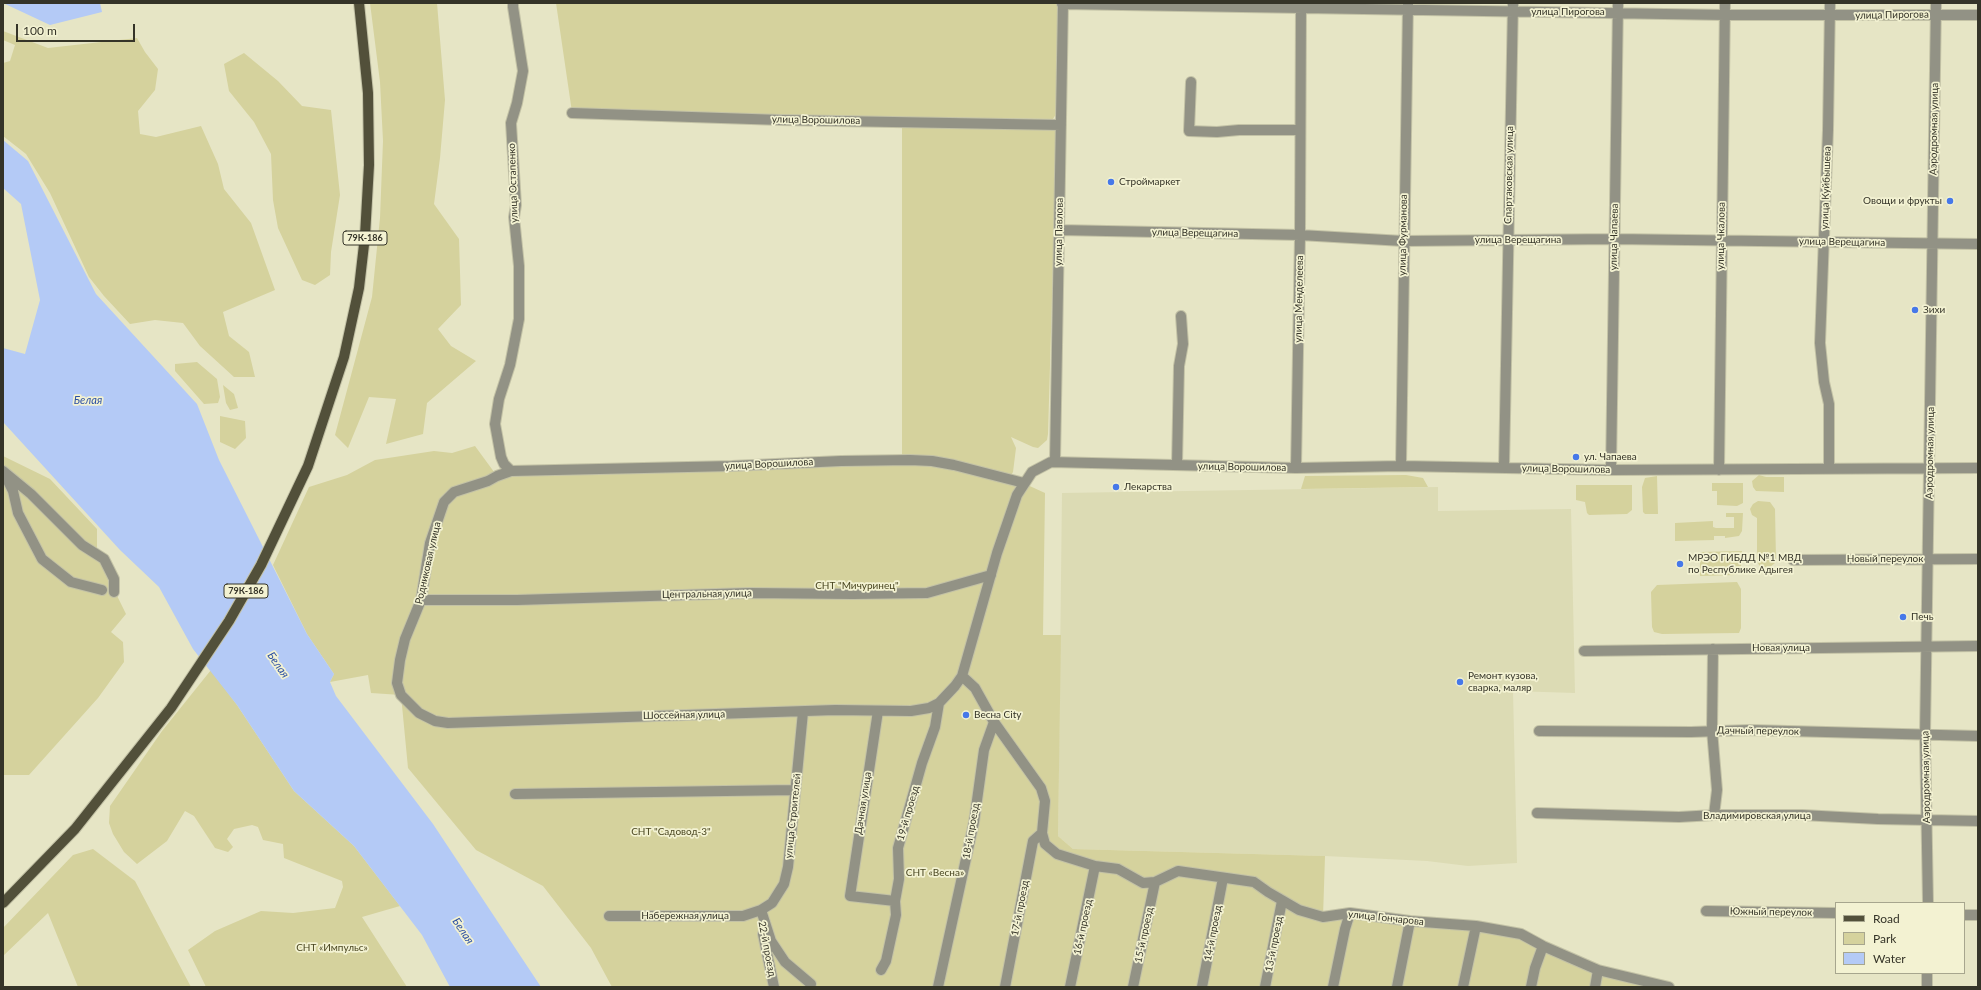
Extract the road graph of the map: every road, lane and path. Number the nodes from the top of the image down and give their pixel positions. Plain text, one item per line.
1 (359, 3) edge
2 (513, 3) edge
3 (1726, 3) edge
4 (1830, 3) edge
5 (1936, 3) edge
6 (1062, 4) edge
7 (1301, 5) edge
8 (1408, 7) edge
9 (1513, 8) edge
10 (1618, 8) edge
11 (1936, 14) junction
12 (1725, 15) junction
13 (1978, 15) edge
14 (1830, 16) junction
15 (1191, 82) dead end
16 (572, 113) dead end
17 (1061, 125) junction
18 (1300, 130) junction
19 (1059, 230) junction
20 (1300, 235) junction
21 (1508, 239) junction
22 (1614, 239) junction
23 (1721, 241) junction
24 (1403, 242) junction
25 (1824, 242) junction
26 (1932, 243) junction
27 (1978, 244) edge
28 (1181, 316) dead end
29 (1055, 461) junction
30 (1177, 465) junction
31 (1401, 466) junction
32 (1296, 468) junction
33 (1504, 468) junction
34 (1978, 468) edge
35 (1829, 469) junction
36 (1931, 469) junction
37 (1611, 470) junction
38 (1719, 470) junction
39 (511, 472) junction
40 (3, 473) edge
41 (1024, 483) junction
42 (1928, 559) junction
43 (1978, 559) edge
44 (1793, 560) dead end
45 (991, 575) junction
46 (102, 590) dead end
47 (114, 592) dead end
48 (421, 600) junction
49 (1978, 646) edge
50 (1927, 647) junction
51 (1713, 649) junction
52 (1584, 651) dead end
53 (962, 676) junction
54 (401, 695) joint
55 (939, 703) junction
56 (878, 711) junction
57 (803, 712) junction
58 (994, 722) junction
59 (1712, 730) junction
60 (1539, 731) dead end
61 (1925, 735) junction
62 (1978, 736) edge
63 (795, 790) junction
64 (515, 794) dead end
65 (1537, 813) dead end
66 (1714, 815) junction
67 (1926, 820) junction
68 (1978, 821) edge
69 (1042, 833) junction
70 (1095, 866) junction
71 (1223, 878) junction
72 (1155, 882) junction
73 (894, 901) junction
74 (1282, 901) junction
75 (1928, 902) edge
76 (3, 903) edge
77 (761, 910) junction
78 (1706, 910) dead end
79 (1350, 913) junction
80 (1835, 913) edge
81 (1965, 915) edge
82 (1978, 915) edge
83 (609, 916) dead end
84 (1410, 921) junction
85 (1476, 926) junction
86 (1542, 946) junction
87 (881, 970) dead end
88 (1598, 970) junction
89 (1928, 974) edge
90 (811, 984) dead end
91 (774, 987) edge
92 (938, 987) edge
93 (1004, 987) edge
94 (1070, 987) edge
95 (1133, 987) edge
96 (1202, 987) edge
97 (1265, 987) edge
98 (1333, 987) edge
99 (1397, 987) edge
100 (1464, 987) edge
101 (1531, 987) edge
102 (1595, 987) edge
103 (1666, 987) edge
104 (1927, 987) edge

1 - 76 main road, 79К-186
2 - 39 street, улица Остапенко
3 - 12 street, улица Чкалова
4 - 14 street, улица Куйбышева
5 - 11 street, Аэродромная улица
6 - 7 street, улица Пирогова
6 - 17 street, улица Павлова
7 - 8 street, улица Пирогова
7 - 18 street, улица Менделеева
8 - 9 street, улица Пирогова
8 - 24 street, улица Фурманова
9 - 10 street, улица Пирогова
9 - 21 street, Спартаковская улица
10 - 12 street, улица Пирогова
10 - 22 street, улица Чапаева
11 - 13 street, улица Пирогова
11 - 14 street, улица Пирогова
11 - 26 street, Аэродромная улица
12 - 14 street, улица Пирогова
12 - 23 street, улица Чкалова
14 - 25 street, улица Куйбышева
15 - 18 street
16 - 17 street, улица Ворошилова
17 - 19 street, улица Павлова
18 - 20 street, улица Менделеева
19 - 20 street, улица Верещагина
19 - 29 street, улица Павлова
20 - 24 street, улица Верещагина
20 - 32 street, улица Менделеева
21 - 22 street, улица Верещагина
21 - 24 street, улица Верещагина
21 - 33 street, Спартаковская улица
22 - 23 street, улица Верещагина
22 - 37 street, улица Чапаева
23 - 25 street, улица Верещагина
23 - 38 street, улица Чкалова
24 - 31 street, улица Фурманова
25 - 26 street, улица Верещагина
25 - 35 street, улица Куйбышева
26 - 27 street, улица Верещагина
26 - 36 street, Аэродромная улица
28 - 30 street
29 - 30 street, улица Ворошилова
29 - 41 street
30 - 32 street, улица Ворошилова
31 - 32 street, улица Ворошилова
31 - 33 street, улица Ворошилова
33 - 37 street, улица Ворошилова
34 - 36 street, улица Ворошилова
35 - 36 street, улица Ворошилова
35 - 38 street, улица Ворошилова
36 - 42 street, Аэродромная улица
37 - 38 street, улица Ворошилова
39 - 41 street, улица Ворошилова
39 - 48 street, Родниковая улица
40 - 46 street
40 - 47 street
41 - 45 street
42 - 43 street, Новый переулок
42 - 44 street, Новый переулок
42 - 50 street, Аэродромная улица
45 - 48 street, Центральная улица
45 - 53 street
48 - 54 street, Родниковая улица
49 - 50 street, Новая улица
50 - 51 street, Новая улица
50 - 61 street, Аэродромная улица
51 - 52 street, Новая улица
51 - 59 street
53 - 55 street, Шоссейная улица
53 - 58 street
54 - 57 street, Шоссейная улица
55 - 56 street, Шоссейная улица
55 - 73 street, 19-й проезд
56 - 57 street, Шоссейная улица
56 - 73 street, Дачная улица
57 - 63 street, улица Строителей
58 - 69 street
58 - 92 street, 18-й проезд
59 - 60 street, Дачный переулок
59 - 61 street, Дачный переулок
59 - 66 street
61 - 62 street, Дачный переулок
61 - 67 street, Аэродромная улица
63 - 64 street
63 - 77 street, улица Строителей
65 - 66 street, Владимировская улица
66 - 67 street, Владимировская улица
67 - 68 street, Владимировская улица
67 - 75 street, Аэродромная улица
69 - 70 street
69 - 93 street, 17-й проезд
70 - 72 street
70 - 94 street, 16-й проезд
71 - 72 street, улица Гончарова
71 - 74 street, улица Гончарова
71 - 96 street, 14-й проезд
72 - 95 street, 15-й проезд
73 - 87 street, 19-й проезд
74 - 79 street, улица Гончарова
74 - 97 street, 13-й проезд
77 - 83 street, Набережная улица
77 - 90 street
77 - 91 street, 22-й проезд
78 - 80 street, Южный переулок
79 - 84 street, улица Гончарова
79 - 98 street
81 - 82 street
84 - 85 street, улица Гончарова
84 - 99 street
85 - 86 street, улица Гончарова
85 - 100 street
86 - 88 street, улица Гончарова
86 - 101 street
88 - 102 street
88 - 103 street, улица Гончарова
89 - 104 street

